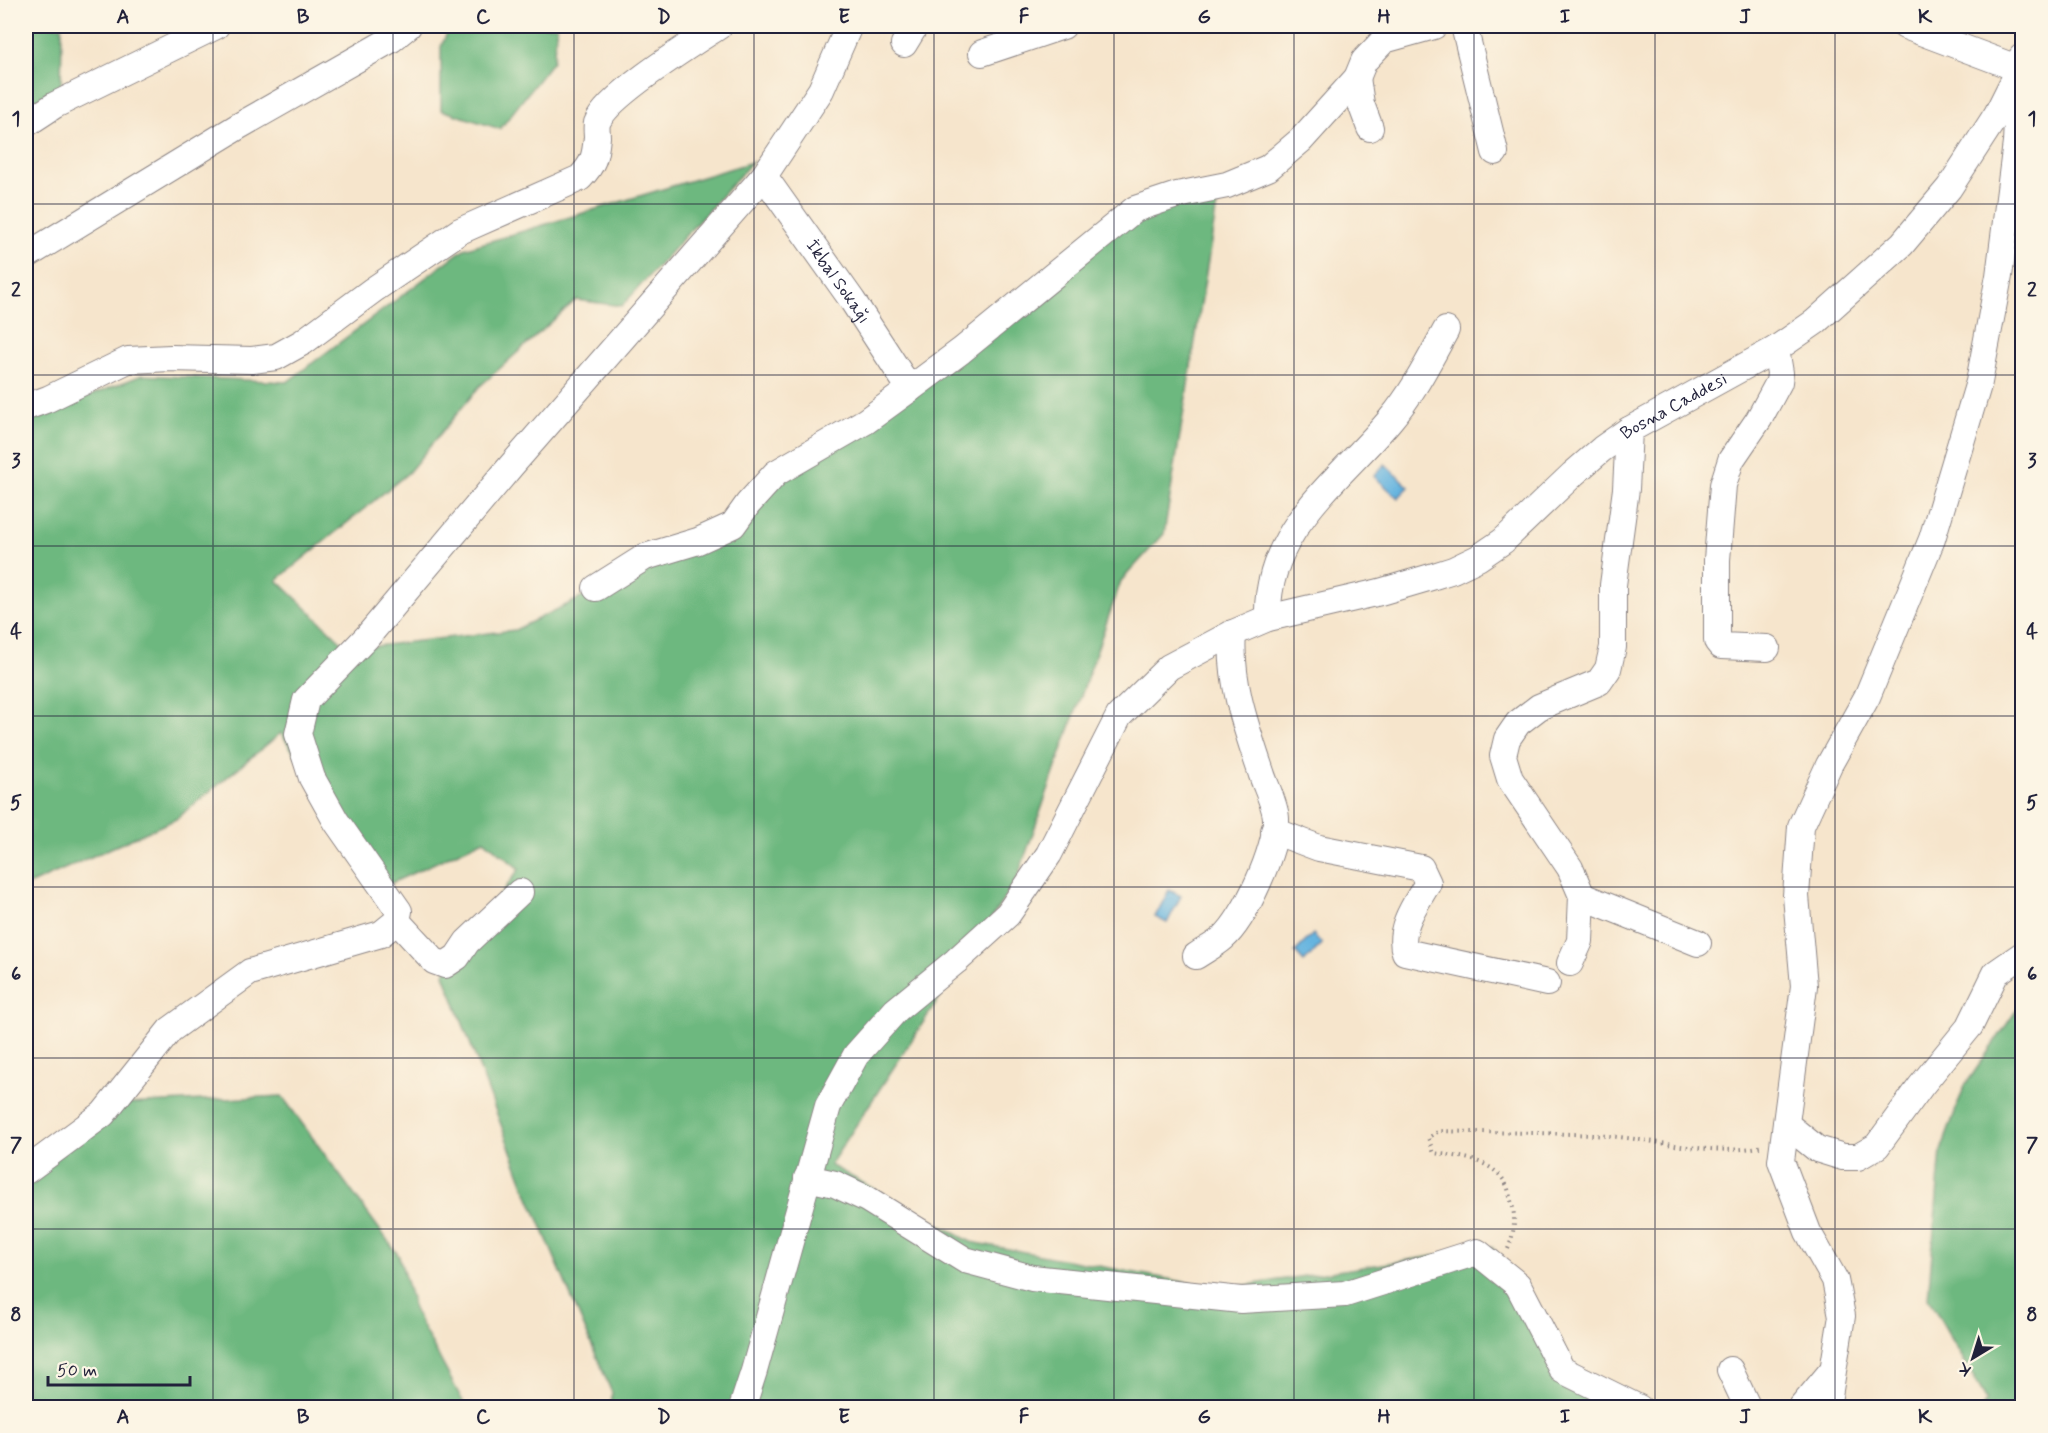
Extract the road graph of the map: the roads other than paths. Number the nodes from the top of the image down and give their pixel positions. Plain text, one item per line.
1 (216, 26) edge
2 (408, 26) edge
3 (719, 26) edge
4 (849, 26) edge
5 (1063, 26) edge
6 (1434, 26) edge
7 (1464, 26) edge
8 (1905, 26) edge
9 (982, 53) dead end
10 (2022, 65) edge
11 (1357, 78) junction
12 (26, 124) edge
13 (1370, 128) dead end
14 (1495, 152) dead end
15 (764, 176) junction
16 (26, 256) edge
17 (1446, 330) dead end
18 (1776, 349) junction
19 (910, 388) junction
20 (26, 407) edge
21 (1629, 430) junction
22 (596, 588) dead end
23 (1268, 618) junction
24 (1233, 633) junction
25 (1767, 648) dead end
26 (1274, 831) junction
27 (520, 892) dead end
28 (1582, 896) junction
29 (398, 921) junction
30 (1698, 943) dead end
31 (2022, 955) edge
32 (1196, 956) dead end
33 (1570, 963) dead end
34 (1547, 983) dead end
35 (1785, 1132) junction
36 (26, 1171) edge
37 (807, 1178) junction
38 (1730, 1370) dead end
39 (1832, 1372) junction
40 (742, 1407) edge
41 (1639, 1407) edge
42 (1748, 1407) edge
43 (1801, 1407) edge
44 (1827, 1407) edge

1 - 12 street
2 - 16 street
3 - 20 street
4 - 15 street
5 - 9 street
6 - 11 street
7 - 14 street
8 - 10 street
10 - 18 street, Bosna Caddesi
10 - 35 street
11 - 13 street
11 - 19 street
15 - 19 street, İkbal Sokağı
15 - 29 street
17 - 23 street
18 - 21 street, Bosna Caddesi
18 - 25 street
19 - 22 street
21 - 23 street, Bosna Caddesi
21 - 28 street
23 - 24 street, Bosna Caddesi
24 - 26 street
24 - 37 street, Bosna Caddesi
26 - 32 street
26 - 34 street
27 - 29 street
28 - 30 street
28 - 33 street
29 - 36 street
31 - 35 street
35 - 39 street
37 - 40 street, Bosna Caddesi
37 - 41 street
38 - 42 street
39 - 43 street
39 - 44 street

